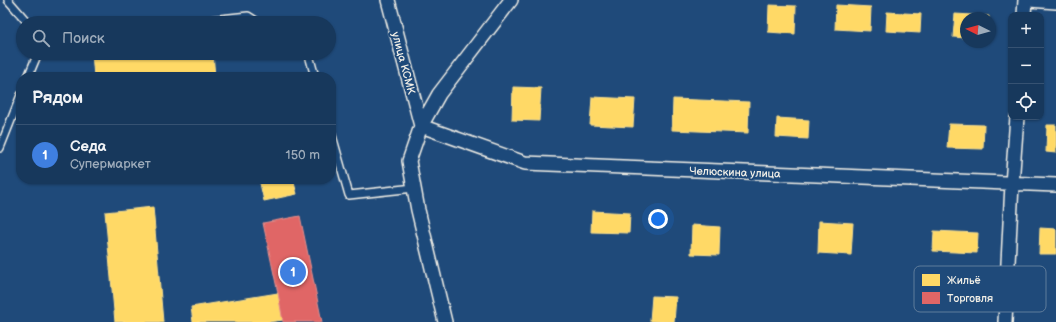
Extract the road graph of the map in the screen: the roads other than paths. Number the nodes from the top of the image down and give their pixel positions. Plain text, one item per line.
1 (8, 0) edge
2 (388, 0) edge
3 (511, 0) edge
4 (1025, 0) edge
5 (1029, 0) edge
6 (1056, 2) edge
7 (1024, 12) edge
8 (22, 16) edge
9 (35, 60) edge
10 (310, 60) edge
11 (30, 72) edge
12 (314, 72) edge
13 (16, 108) edge
14 (1017, 120) edge
15 (420, 126) junction
16 (0, 148) edge
17 (336, 150) edge
18 (1012, 184) junction
19 (1056, 185) edge
20 (414, 188) junction
21 (1008, 266) edge
22 (1006, 312) edge
23 (445, 322) edge
24 (1005, 322) edge

1 - 8 lane
2 - 15 street, улица КСМК
3 - 15 street
4 - 7 street
5 - 6 street
9 - 11 lane
10 - 12 lane
13 - 16 lane
14 - 18 street
15 - 18 street, Челюскина улица
15 - 20 street
17 - 20 lane
18 - 19 street, Челюскина улица
18 - 21 street
20 - 23 street
22 - 24 street

